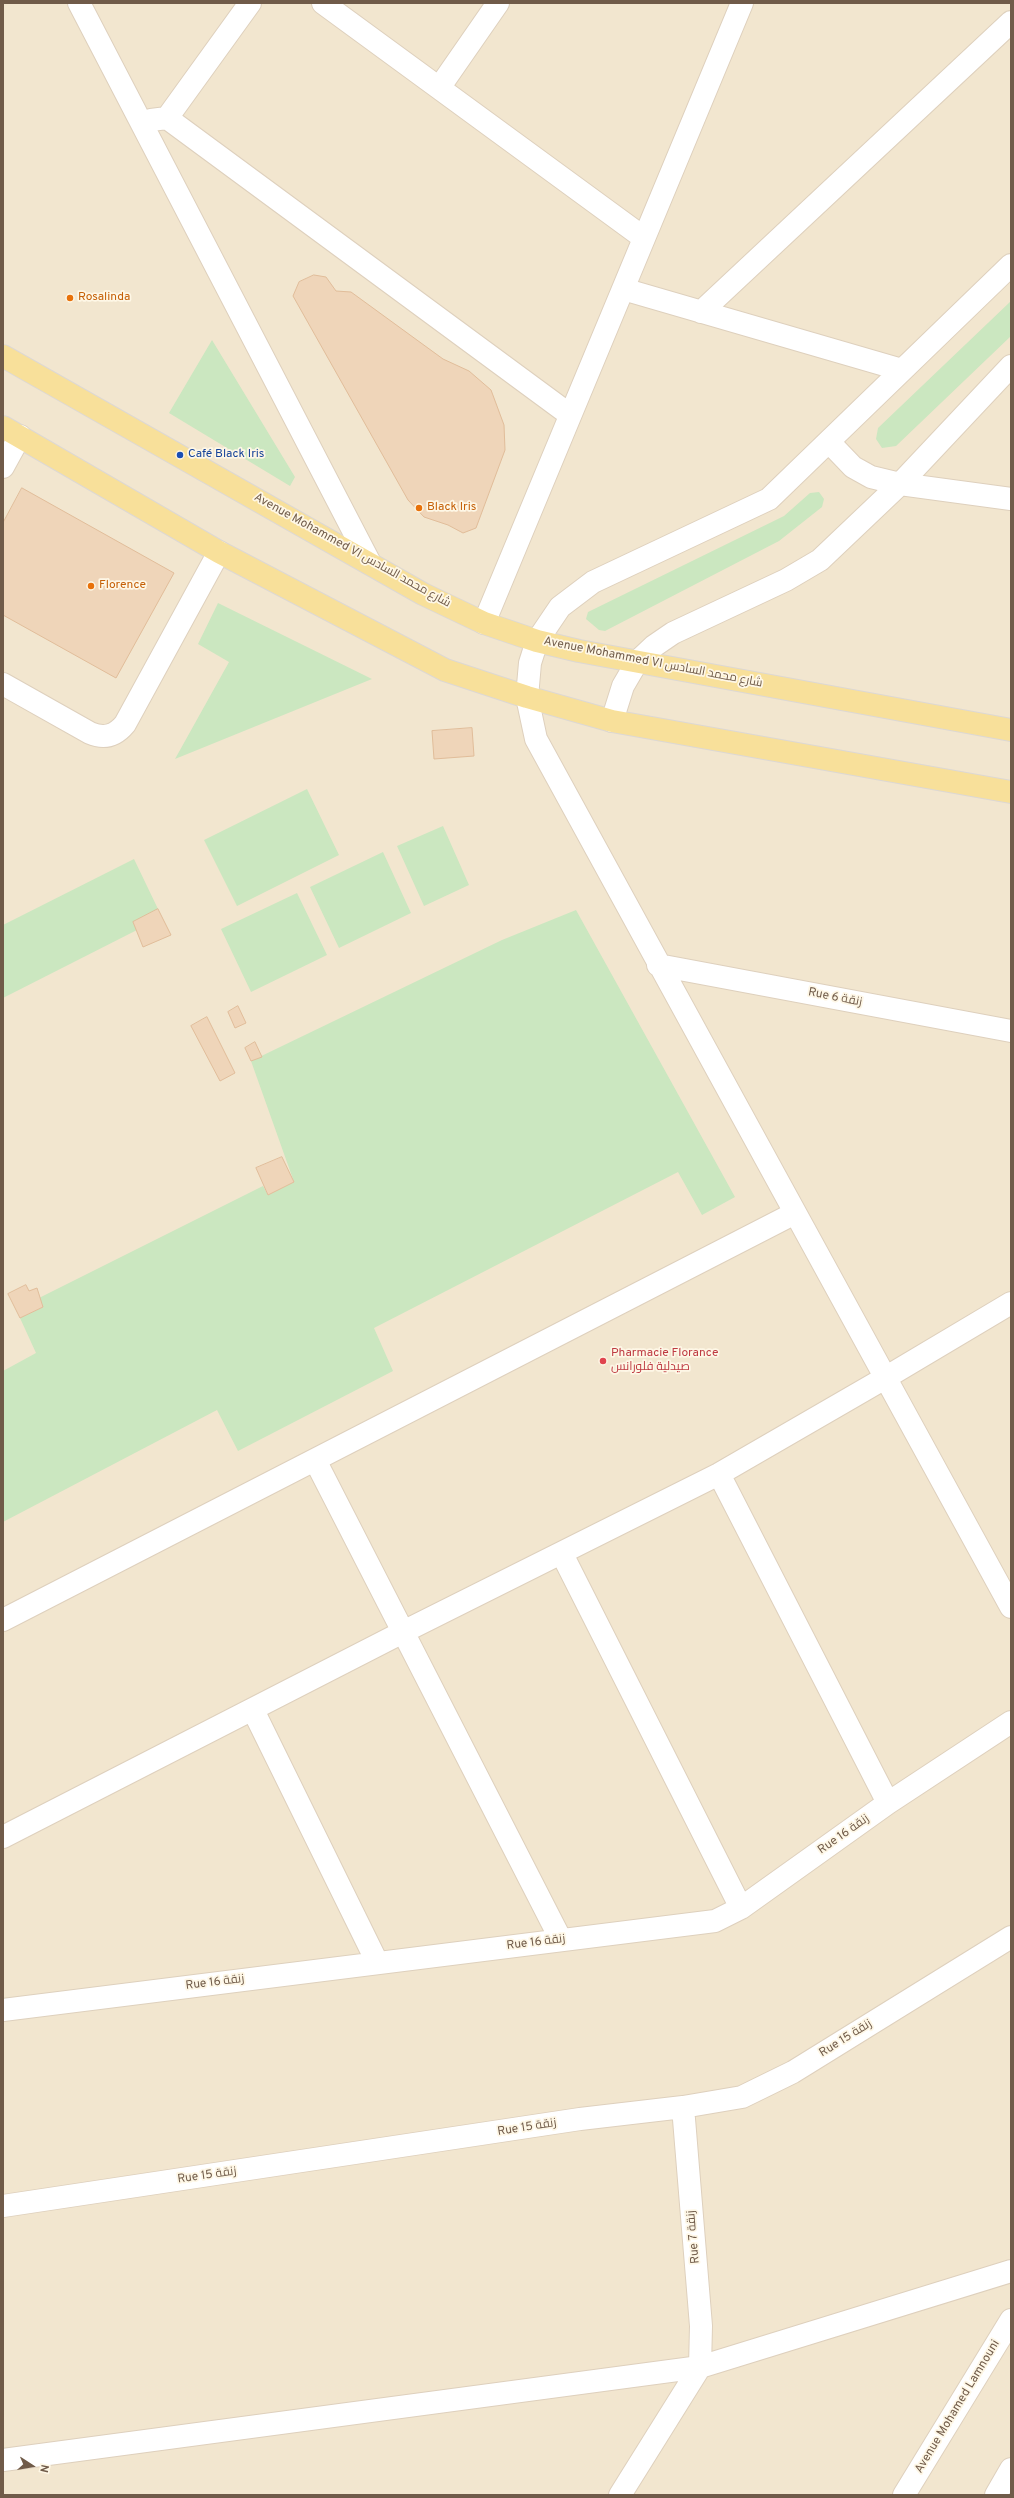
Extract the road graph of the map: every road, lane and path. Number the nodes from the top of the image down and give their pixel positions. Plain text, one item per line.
1 (79, 3) edge
2 (250, 3) edge
3 (323, 3) edge
4 (498, 3) edge
5 (742, 3) edge
6 (1011, 22) edge
7 (439, 88) junction
8 (167, 118) junction
9 (142, 121) junction
10 (644, 238) junction
11 (1011, 265) edge
12 (623, 289) junction
13 (701, 312) junction
14 (3, 356) edge
15 (1011, 366) edge
16 (902, 370) junction
17 (570, 415) junction
18 (11, 432) edge
19 (829, 442) junction
20 (3, 467) edge
21 (900, 484) junction
22 (1011, 498) edge
23 (219, 552) junction
24 (370, 563) junction
25 (484, 623) junction
26 (537, 641) junction
27 (637, 662) junction
28 (3, 684) edge
29 (527, 697) junction
30 (612, 721) junction
31 (1011, 730) edge
32 (1011, 792) edge
33 (658, 965) junction
34 (1011, 1031) edge
35 (794, 1213) junction
36 (1011, 1303) edge
37 (885, 1378) junction
38 (315, 1460) junction
39 (718, 1474) junction
40 (562, 1554) junction
41 (1011, 1607) edge
42 (3, 1620) edge
43 (402, 1632) junction
44 (253, 1710) junction
45 (1011, 1722) edge
46 (888, 1804) junction
47 (3, 1837) edge
48 (741, 1908) junction
49 (1011, 1937) edge
50 (561, 1940) junction
51 (377, 1962) junction
52 (3, 2010) edge
53 (683, 2107) junction
54 (3, 2206) edge
55 (1011, 2271) edge
56 (1011, 2320) edge
57 (700, 2367) junction
58 (3, 2460) edge
59 (1011, 2469) edge
60 (620, 2495) edge
61 (904, 2495) edge
62 (996, 2495) edge

1 - 9 street
2 - 8 street
3 - 7 street
4 - 7 street
5 - 10 street
6 - 13 street
7 - 10 street
8 - 9 street
8 - 17 street
9 - 24 street
10 - 12 street
11 - 16 street
12 - 13 street
12 - 17 street
13 - 16 street
14 - 24 main road, Avenue Mohammed VI شارع محمد السادس
15 - 21 street
16 - 19 street
17 - 25 street
18 - 20 street
18 - 23 main road
19 - 21 street
19 - 26 street
21 - 22 street
21 - 27 street
23 - 28 street
23 - 29 main road
24 - 25 main road, Avenue Mohammed VI شارع محمد السادس
25 - 26 main road, Avenue Mohammed VI شارع محمد السادس
26 - 27 main road, Avenue Mohammed VI شارع محمد السادس
26 - 29 street
27 - 30 street
27 - 31 main road, Avenue Mohammed VI شارع محمد السادس
29 - 30 main road
29 - 33 street
30 - 32 main road
33 - 34 street, Rue 6 زنقة
33 - 35 street
35 - 37 street
35 - 38 street
36 - 37 street
37 - 39 street
37 - 41 street
38 - 42 street
38 - 43 street
39 - 40 street
39 - 46 street
40 - 43 street
40 - 48 street
43 - 44 street
43 - 50 street
44 - 47 street
44 - 51 street
45 - 46 street, Rue 16 زنقة
46 - 48 street, Rue 16 زنقة
48 - 50 street, Rue 16 زنقة
49 - 53 street, Rue 15 زنقة
50 - 51 street, Rue 16 زنقة
51 - 52 street, Rue 16 زنقة
53 - 54 street, Rue 15 زنقة
53 - 57 street, Rue 7 زنقة
55 - 57 street
56 - 61 street, Avenue Mohamed Lamnouni
57 - 58 street
57 - 60 street
59 - 62 street

